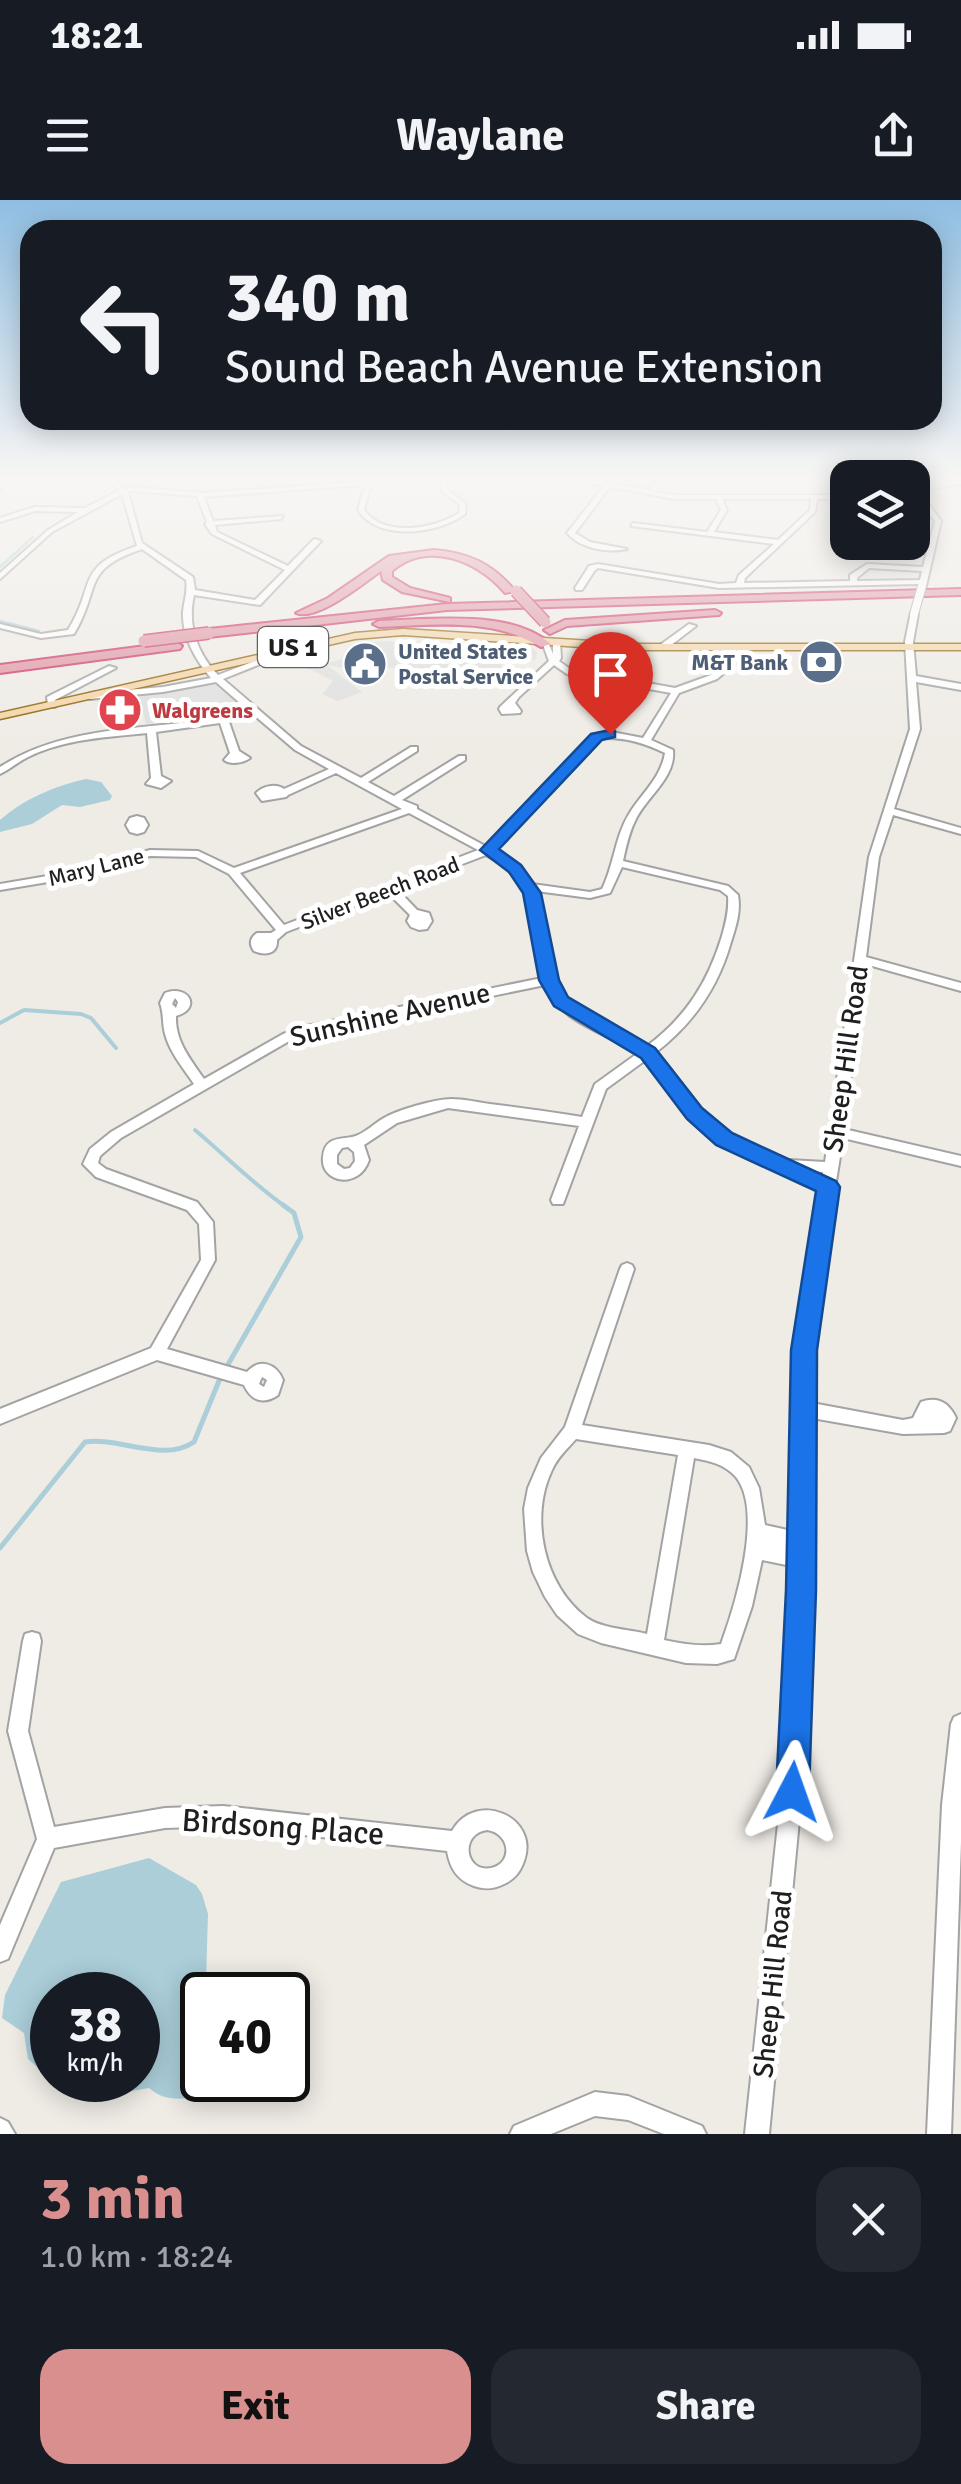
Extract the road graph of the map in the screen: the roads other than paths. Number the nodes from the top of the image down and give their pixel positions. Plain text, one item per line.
1 (101, 567) edge
2 (173, 567) edge
3 (284, 567) edge
4 (293, 567) edge
5 (379, 567) edge
6 (390, 567) edge
7 (484, 567) edge
8 (490, 567) edge
9 (594, 567) edge
10 (605, 567) edge
11 (753, 567) edge
12 (865, 567) edge
13 (891, 567) edge
14 (926, 569) joint
15 (290, 570) junction
16 (854, 582) junction
17 (922, 584) junction
18 (739, 586) junction
19 (579, 588) dead end
20 (512, 591) junction
21 (192, 592) junction
22 (961, 592) edge
23 (961, 600) edge
24 (578, 603) junction
25 (813, 606) junction
26 (454, 624) junction
27 (692, 626) dead end
28 (5, 628) edge
29 (277, 632) junction
30 (380, 634) junction
31 (209, 635) junction
32 (546, 635) junction
33 (500, 636) junction
34 (0, 644) edge
35 (663, 647) junction
36 (961, 647) edge
37 (740, 648) junction
38 (909, 648) junction
39 (275, 651) junction
40 (36, 660) junction
41 (0, 661) edge
42 (554, 661) junction
43 (112, 668) dead end
44 (207, 668) junction
45 (0, 670) edge
46 (910, 678) junction
47 (218, 679) junction
48 (961, 687) edge
49 (676, 691) junction
50 (85, 697) junction
51 (52, 704) junction
52 (511, 704) dead end
53 (254, 712) junction
54 (0, 716) edge
55 (223, 718) junction
56 (151, 728) junction
57 (645, 742) junction
58 (414, 750) dead end
59 (235, 753) dead end
60 (462, 758) dead end
61 (338, 768) junction
62 (0, 771) edge
63 (156, 778) dead end
64 (363, 780) junction
65 (284, 793) dead end
66 (397, 799) junction
67 (413, 808) junction
68 (890, 811) junction
69 (140, 829) dead end
70 (961, 831) edge
71 (489, 850) junction
72 (150, 853) junction
73 (620, 864) junction
74 (233, 872) junction
75 (529, 887) junction
76 (0, 888) edge
77 (391, 890) junction
78 (416, 915) dead end
79 (277, 934) joint
80 (860, 959) junction
81 (549, 980) junction
82 (961, 988) edge
83 (171, 1010) dead end
84 (648, 1053) junction
85 (200, 1083) junction
86 (586, 1122) junction
87 (837, 1132) junction
88 (354, 1145) dead end
89 (961, 1161) edge
90 (830, 1177) junction
91 (558, 1200) dead end
92 (627, 1270) dead end
93 (157, 1352) junction
94 (250, 1380) dead end
95 (803, 1409) junction
96 (0, 1417) edge
97 (918, 1426) dead end
98 (572, 1431) junction
99 (686, 1450) junction
100 (755, 1541) junction
101 (801, 1550) junction
102 (32, 1641) dead end
103 (654, 1646) junction
104 (961, 1724) edge
105 (47, 1840) junction
106 (460, 1842) dead end
107 (0, 1951) edge
108 (953, 2017) edge
109 (522, 2134) edge
110 (694, 2134) edge
111 (757, 2134) edge
112 (938, 2134) edge

1 - 28 street
2 - 21 street
3 - 15 street
4 - 15 street
5 - 31 highway
6 - 24 highway
7 - 20 highway
8 - 20 highway
9 - 19 street
10 - 18 street
11 - 18 street
12 - 16 street
13 - 14 street
14 - 17 street, Sheep Hill Road
15 - 21 street
16 - 17 street
16 - 18 street
17 - 38 street, Sheep Hill Road, bridge
20 - 32 highway, bridge
21 - 44 street
22 - 24 highway
23 - 25 highway
24 - 31 highway
25 - 29 highway
25 - 32 highway
26 - 29 highway
26 - 32 highway
26 - 33 highway
27 - 35 street
28 - 34 street
29 - 31 highway
30 - 32 main road, US 1
30 - 33 main road, US 1
30 - 39 main road, US 1
31 - 40 highway, bridge
31 - 40 highway
32 - 33 main road, US 1
32 - 35 main road, US 1
32 - 42 street
35 - 37 main road, US 1
36 - 38 main road, US 1
37 - 38 main road, US 1
37 - 49 street
38 - 46 street, Sheep Hill Road
39 - 44 main road, US 1
39 - 47 street
40 - 41 highway
40 - 45 highway
42 - 49 street
42 - 52 street
43 - 51 street
44 - 47 street
44 - 50 main road, US 1
46 - 48 street
46 - 68 street, Sheep Hill Road
47 - 50 street
47 - 53 street
49 - 57 street
50 - 51 main road, US 1
51 - 54 main road, US 1
53 - 55 street
53 - 61 street
55 - 56 street
55 - 59 street
56 - 62 street
56 - 63 street
57 - 71 street
57 - 73 street
58 - 64 street
60 - 66 street
61 - 64 street
61 - 65 street
64 - 66 street
66 - 67 street
67 - 71 street
67 - 74 street
68 - 70 street
68 - 80 street, Sheep Hill Road
69 - 72 street
71 - 75 street
71 - 77 street, Silver Beech Road
72 - 74 street, Mary Lane
72 - 76 street, Mary Lane
73 - 75 street
73 - 84 street
74 - 79 street, Mary Lane
75 - 81 street
77 - 78 street
77 - 79 street, Silver Beech Road
80 - 82 street
80 - 87 street, Sheep Hill Road
81 - 84 street
81 - 85 street, Sunshine Avenue
83 - 85 street
84 - 86 street
84 - 90 street
85 - 93 street, Sunshine Avenue
86 - 88 street
86 - 91 street
87 - 89 street
87 - 90 street, Sheep Hill Road
90 - 95 street, Sheep Hill Road
92 - 98 street
93 - 94 street
93 - 96 street
95 - 97 street
95 - 101 street, Sheep Hill Road
98 - 99 street
98 - 103 street
99 - 100 street
99 - 103 street
100 - 101 street
100 - 103 street
101 - 111 street, Sheep Hill Road
102 - 105 street
104 - 108 street
105 - 106 street, Birdsong Place
105 - 107 street
108 - 112 street
109 - 110 street

